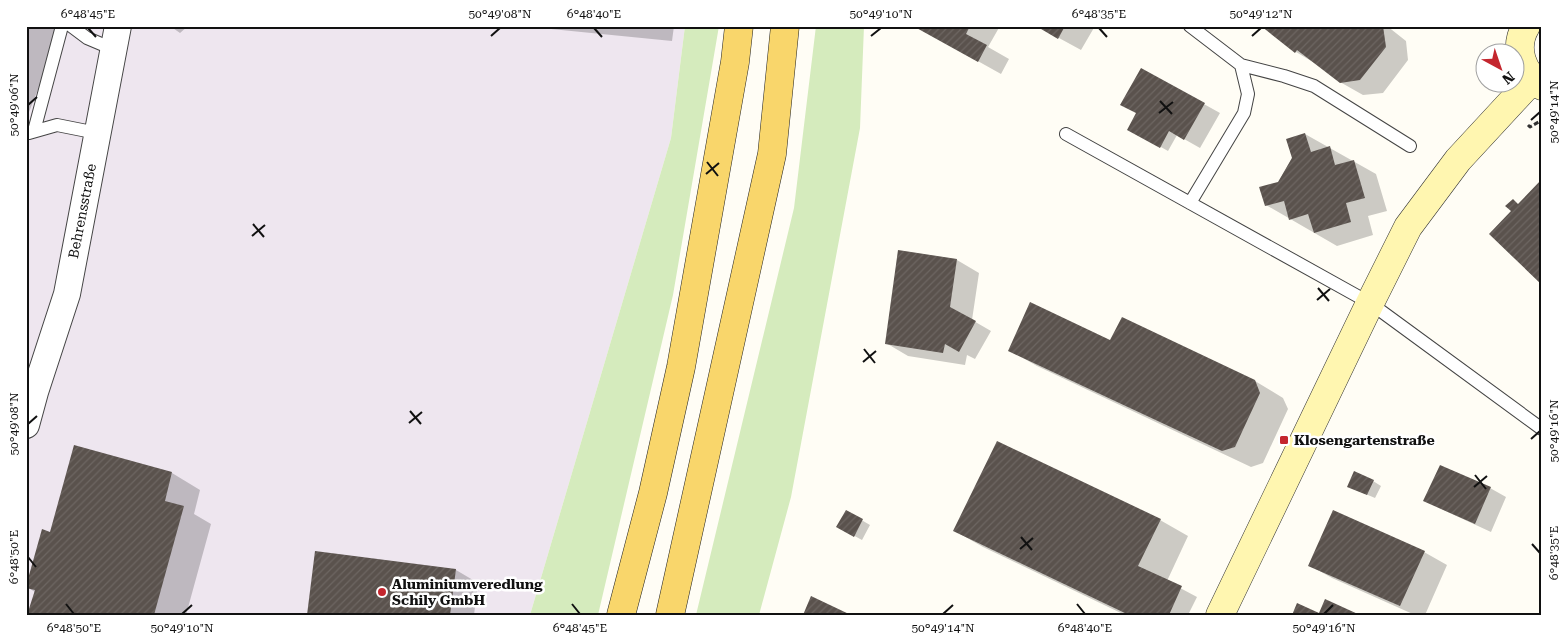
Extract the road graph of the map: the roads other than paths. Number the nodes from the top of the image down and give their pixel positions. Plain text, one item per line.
1 (62, 26) edge
2 (70, 26) edge
3 (739, 26) edge
4 (784, 26) edge
5 (1190, 26) edge
6 (1526, 26) edge
7 (116, 38) edge
8 (1241, 65) junction
9 (1537, 83) edge
10 (30, 132) edge
11 (97, 133) junction
12 (1066, 134) dead end
13 (1410, 146) dead end
14 (1190, 202) junction
15 (1370, 303) junction
16 (31, 391) edge
17 (26, 425) edge
18 (1542, 429) edge
19 (621, 615) edge
20 (670, 615) edge
21 (1220, 615) edge

1 - 10 lane
2 - 7 lane
3 - 19 main road
4 - 20 main road
5 - 8 lane
6 - 9 main road
7 - 11 street, Behrensstraße
8 - 13 lane
8 - 14 lane
9 - 15 main road
10 - 11 lane
11 - 16 street, Behrensstraße
12 - 14 lane
14 - 15 lane
15 - 18 lane
15 - 21 main road
16 - 17 street, Behrensstraße

